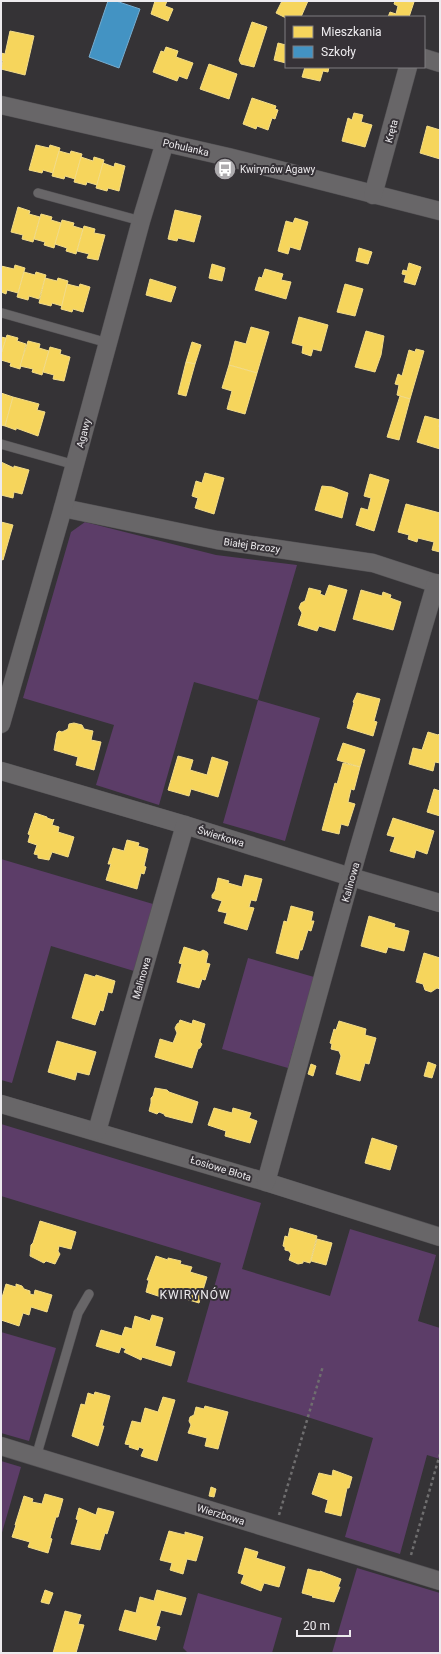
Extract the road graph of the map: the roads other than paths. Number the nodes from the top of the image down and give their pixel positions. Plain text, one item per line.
1 (425, 58) edge
2 (440, 63) edge
3 (408, 68) edge
4 (1, 105) edge
5 (165, 142) junction
6 (38, 193) dead end
7 (373, 195) junction
8 (440, 211) edge
9 (141, 221) junction
10 (2, 313) dead end
11 (108, 343) junction
12 (1, 444) edge
13 (75, 465) junction
14 (63, 508) junction
15 (438, 584) edge
16 (1, 724) edge
17 (1, 771) edge
18 (185, 825) junction
19 (351, 877) junction
20 (440, 903) edge
21 (1, 1104) edge
22 (97, 1131) junction
23 (266, 1182) junction
24 (440, 1236) edge
25 (89, 1294) dead end
26 (1, 1446) edge
27 (36, 1457) junction
28 (440, 1581) edge

1 - 2 street
3 - 7 street, Kręta
4 - 5 street, Pohulanka
5 - 7 street, Pohulanka
5 - 9 street, Agawy
6 - 9 lane
7 - 8 street, Pohulanka
9 - 11 street, Agawy
10 - 11 lane
11 - 13 street, Agawy
12 - 13 lane
13 - 14 street, Agawy
14 - 15 street, Białej Brzozy
14 - 16 street, Agawy
15 - 19 street, Kalinowa
17 - 18 street, Świerkowa
18 - 19 street, Świerkowa
18 - 22 street, Malinowa
19 - 20 street, Świerkowa
19 - 23 street, Kalinowa
21 - 22 street, Łosiowe Błota
22 - 23 street, Łosiowe Błota
23 - 24 street, Łosiowe Błota
25 - 27 lane
26 - 27 street, Wierzbowa
27 - 28 street, Wierzbowa

